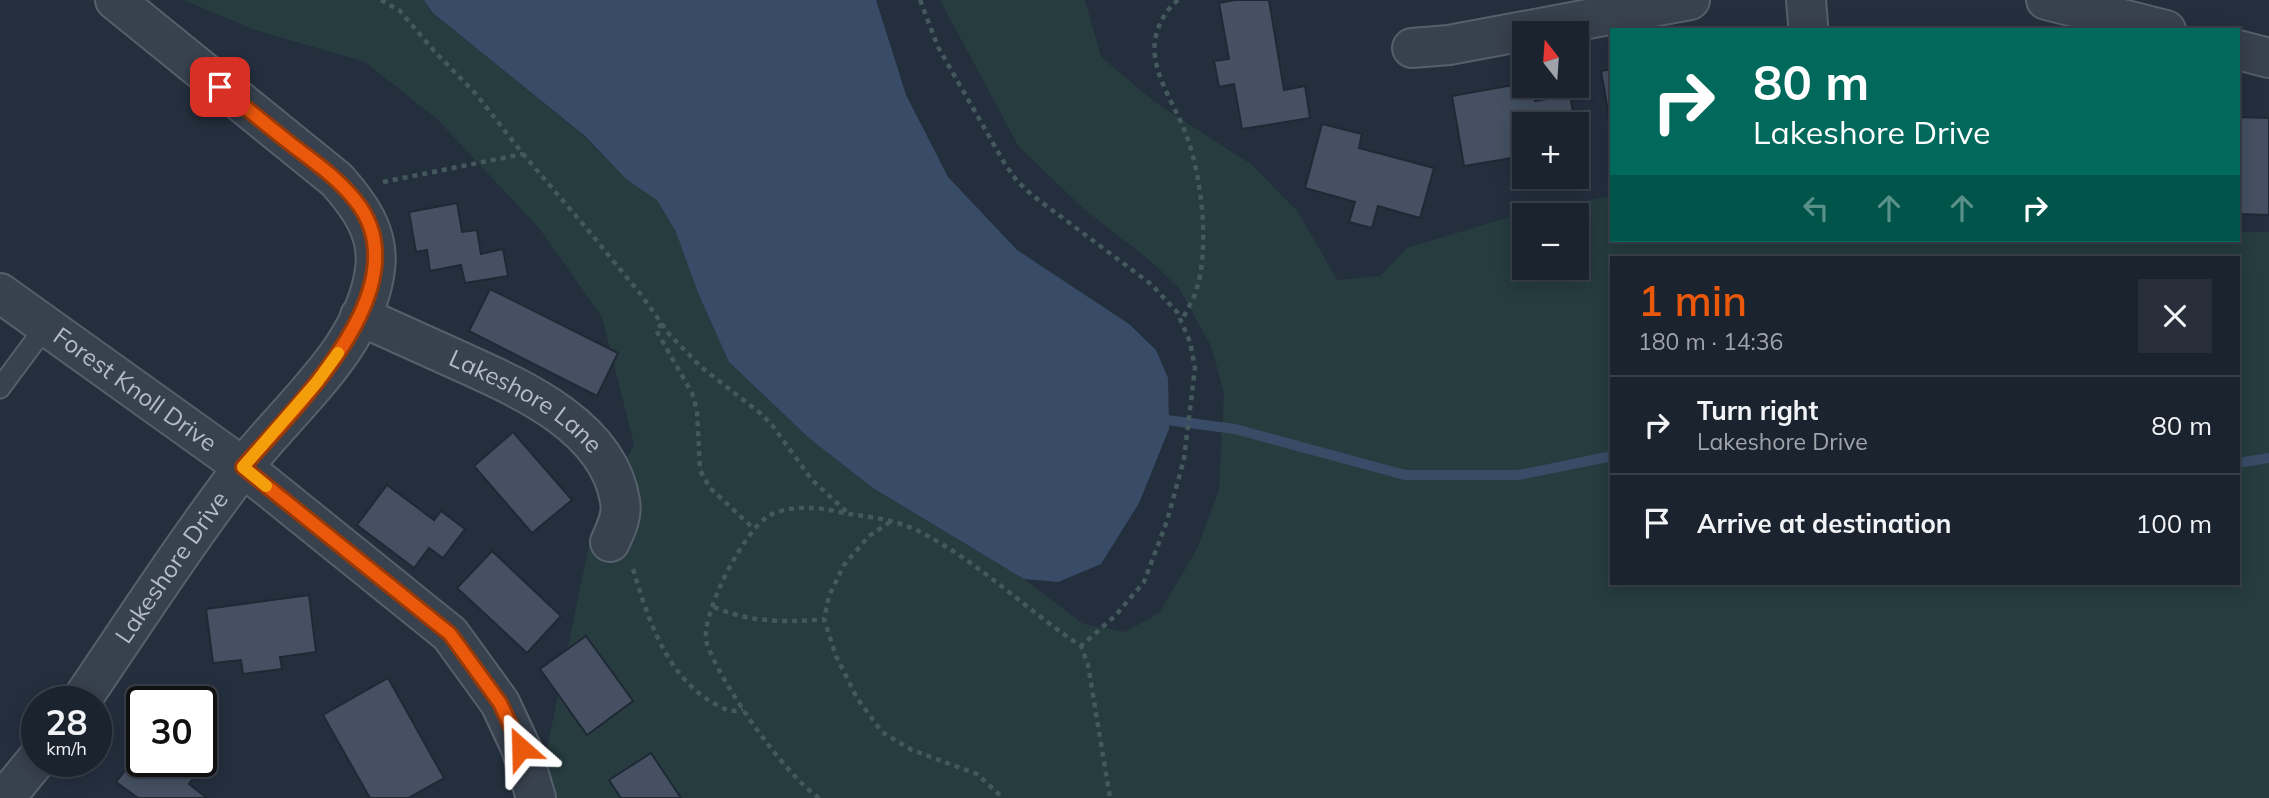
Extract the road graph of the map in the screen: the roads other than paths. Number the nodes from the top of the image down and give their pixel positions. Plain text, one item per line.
1 (115, 0) edge
2 (1690, 0) edge
3 (2046, 0) edge
4 (2172, 0) edge
5 (2158, 28) edge
6 (2166, 28) edge
7 (1412, 48) dead end
8 (2240, 51) edge
9 (2269, 58) edge
10 (0, 293) edge
11 (360, 316) junction
12 (46, 326) junction
13 (0, 388) edge
14 (243, 467) junction
15 (610, 542) road end
16 (91, 686) edge
17 (22, 777) edge
18 (5, 798) edge
19 (536, 798) edge

1 - 11 street, Lakeshore Drive
2 - 7 street
3 - 5 street
4 - 6 street
8 - 9 street
10 - 12 street, Forest Knoll Drive
11 - 14 street, Lakeshore Drive
11 - 15 street, Lakeshore Lane
12 - 13 lane
12 - 14 street, Forest Knoll Drive
14 - 16 street, Lakeshore Drive
14 - 19 street, Forest Knoll Drive
17 - 18 street

